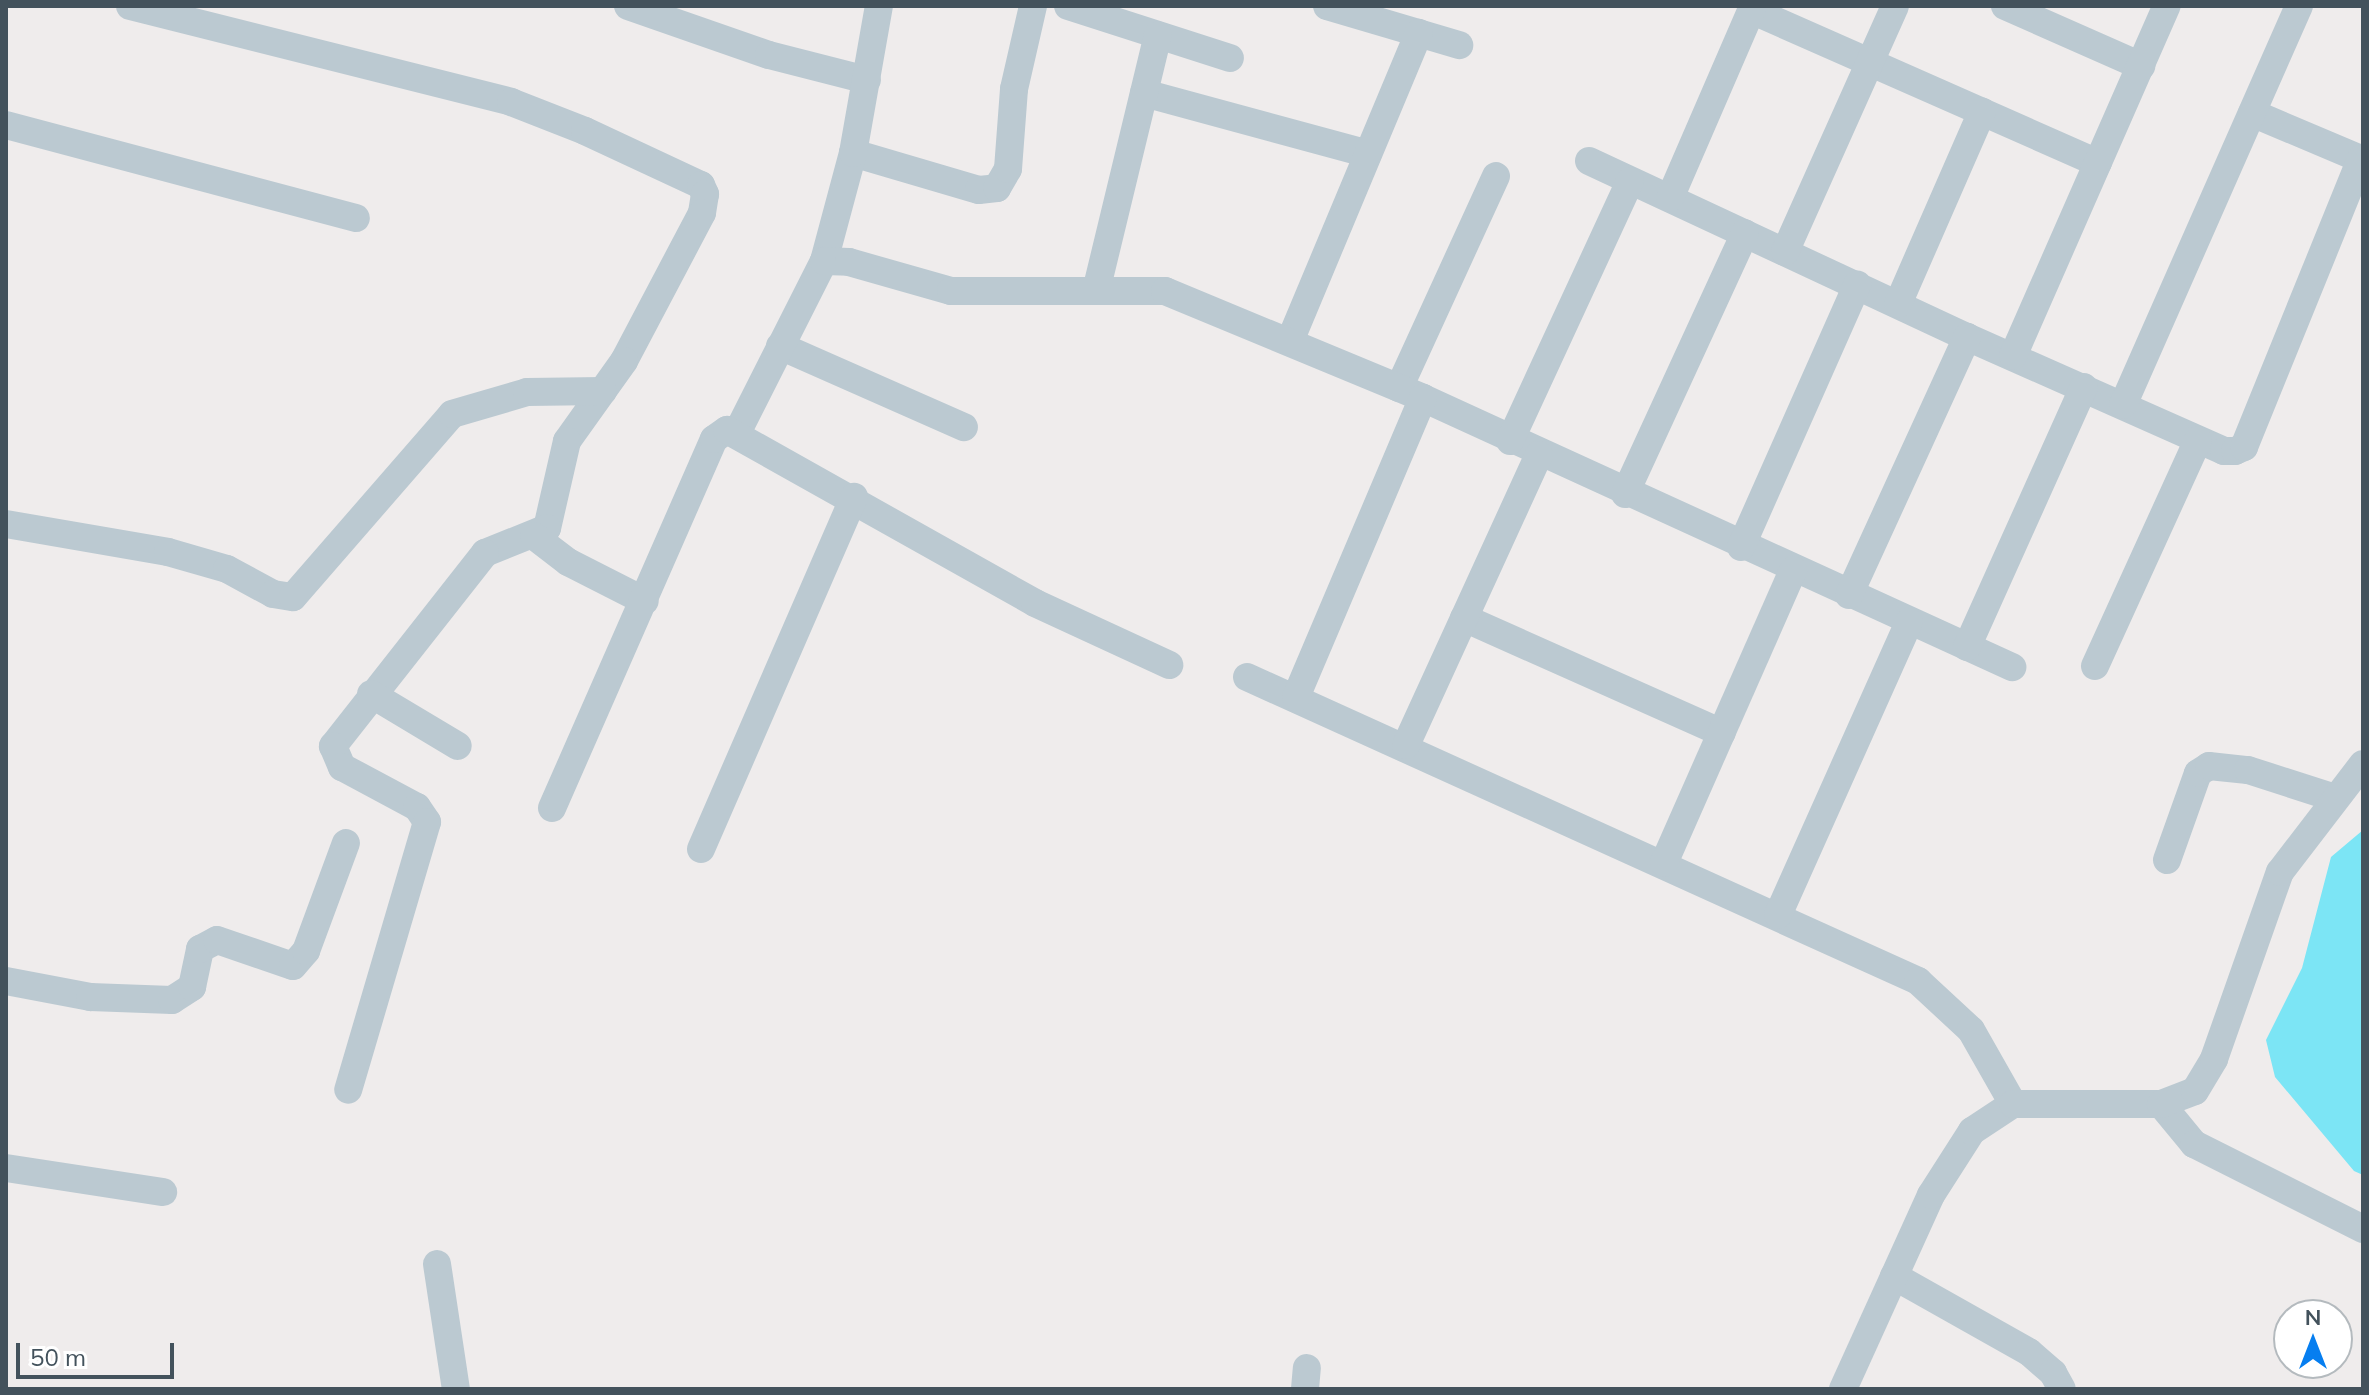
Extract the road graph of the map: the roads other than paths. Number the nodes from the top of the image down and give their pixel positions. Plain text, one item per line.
1 (130, 6) edge
2 (628, 6) edge
3 (879, 6) edge
4 (1033, 6) edge
5 (1068, 6) edge
6 (1327, 6) edge
7 (1895, 6) edge
8 (2167, 6) edge
9 (2299, 6) edge
10 (1752, 8) edge
11 (2022, 10) edge
12 (1419, 33) junction
13 (1158, 35) junction
14 (1459, 45) dead end
15 (1230, 58) dead end
16 (1870, 61) junction
17 (2141, 66) junction
18 (867, 80) junction
19 (1144, 93) junction
20 (1982, 112) junction
21 (2252, 113) junction
22 (6, 125) edge
23 (853, 153) junction
24 (1368, 154) junction
25 (2362, 159) edge
26 (1589, 161) dead end
27 (2098, 163) junction
28 (1496, 176) dead end
29 (1630, 181) junction
30 (1670, 198) junction
31 (356, 218) dead end
32 (1745, 233) junction
33 (1785, 252) junction
34 (824, 261) junction
35 (1857, 285) junction
36 (1096, 291) junction
37 (1898, 304) junction
38 (1967, 337) junction
39 (1290, 341) junction
40 (780, 346) junction
41 (2013, 356) junction
42 (2084, 387) junction
43 (603, 391) junction
44 (1411, 393) junction
45 (2123, 405) junction
46 (964, 427) dead end
47 (737, 433) junction
48 (2198, 440) junction
49 (1510, 441) junction
50 (1539, 455) junction
51 (1625, 494) junction
52 (854, 497) junction
53 (6, 524) edge
54 (534, 536) junction
55 (1741, 547) junction
56 (1793, 570) junction
57 (1849, 595) junction
58 (645, 601) junction
59 (1464, 618) junction
60 (1909, 622) junction
61 (1967, 647) junction
62 (1169, 665) dead end
63 (2095, 666) dead end
64 (2012, 667) dead end
65 (1247, 677) dead end
66 (371, 694) junction
67 (1296, 697) junction
68 (1722, 733) junction
69 (1406, 745) junction
70 (458, 746) dead end
71 (2353, 781) edge
72 (552, 808) dead end
73 (346, 843) dead end
74 (701, 849) dead end
75 (2167, 860) dead end
76 (1664, 863) junction
77 (1778, 915) junction
78 (6, 981) edge
79 (348, 1090) dead end
80 (2013, 1104) junction
81 (2161, 1104) junction
82 (6, 1168) edge
83 (163, 1192) dead end
84 (2363, 1229) edge
85 (437, 1264) dead end
86 (1894, 1276) junction
87 (456, 1389) edge
88 (1843, 1389) edge
89 (2062, 1389) edge

1 - 43 street
2 - 18 street
3 - 18 street
4 - 23 street
5 - 13 street
6 - 12 street
7 - 16 street
8 - 17 street
9 - 21 street
10 - 16 street
10 - 30 street
11 - 17 street
12 - 14 street
12 - 24 street
13 - 15 street
13 - 19 street
16 - 20 street
16 - 33 street
17 - 27 street
18 - 23 street
19 - 24 street
19 - 36 street
20 - 27 street
20 - 37 street
21 - 25 street
21 - 45 street
22 - 31 street
23 - 34 street
24 - 39 street
25 - 48 street
26 - 29 street
27 - 41 street
28 - 44 street
29 - 30 street
29 - 49 street
30 - 32 street
32 - 33 street
32 - 51 street
33 - 35 street
34 - 36 street
34 - 40 street
35 - 37 street
35 - 55 street
36 - 39 street
37 - 38 street
38 - 41 street
38 - 57 street
39 - 44 street
40 - 46 street
40 - 47 street
41 - 42 street
42 - 45 street
42 - 61 street
43 - 53 street
43 - 54 street
44 - 49 street
44 - 67 street
45 - 48 street
47 - 52 street
47 - 58 street
48 - 63 street
49 - 50 street
50 - 51 street
50 - 59 street
51 - 55 street
52 - 62 street
52 - 74 street
54 - 58 street
54 - 66 street
55 - 56 street
56 - 57 street
56 - 68 street
57 - 60 street
58 - 72 street
59 - 68 street
59 - 69 street
60 - 61 street
60 - 77 street
61 - 64 street
65 - 67 street
66 - 70 street
66 - 79 street
67 - 69 street
68 - 76 street
69 - 76 street
71 - 75 street
71 - 81 street
73 - 78 street
76 - 77 street
77 - 80 street
80 - 81 street
80 - 86 street
81 - 84 street
82 - 83 street
85 - 87 street
86 - 88 street
86 - 89 street

